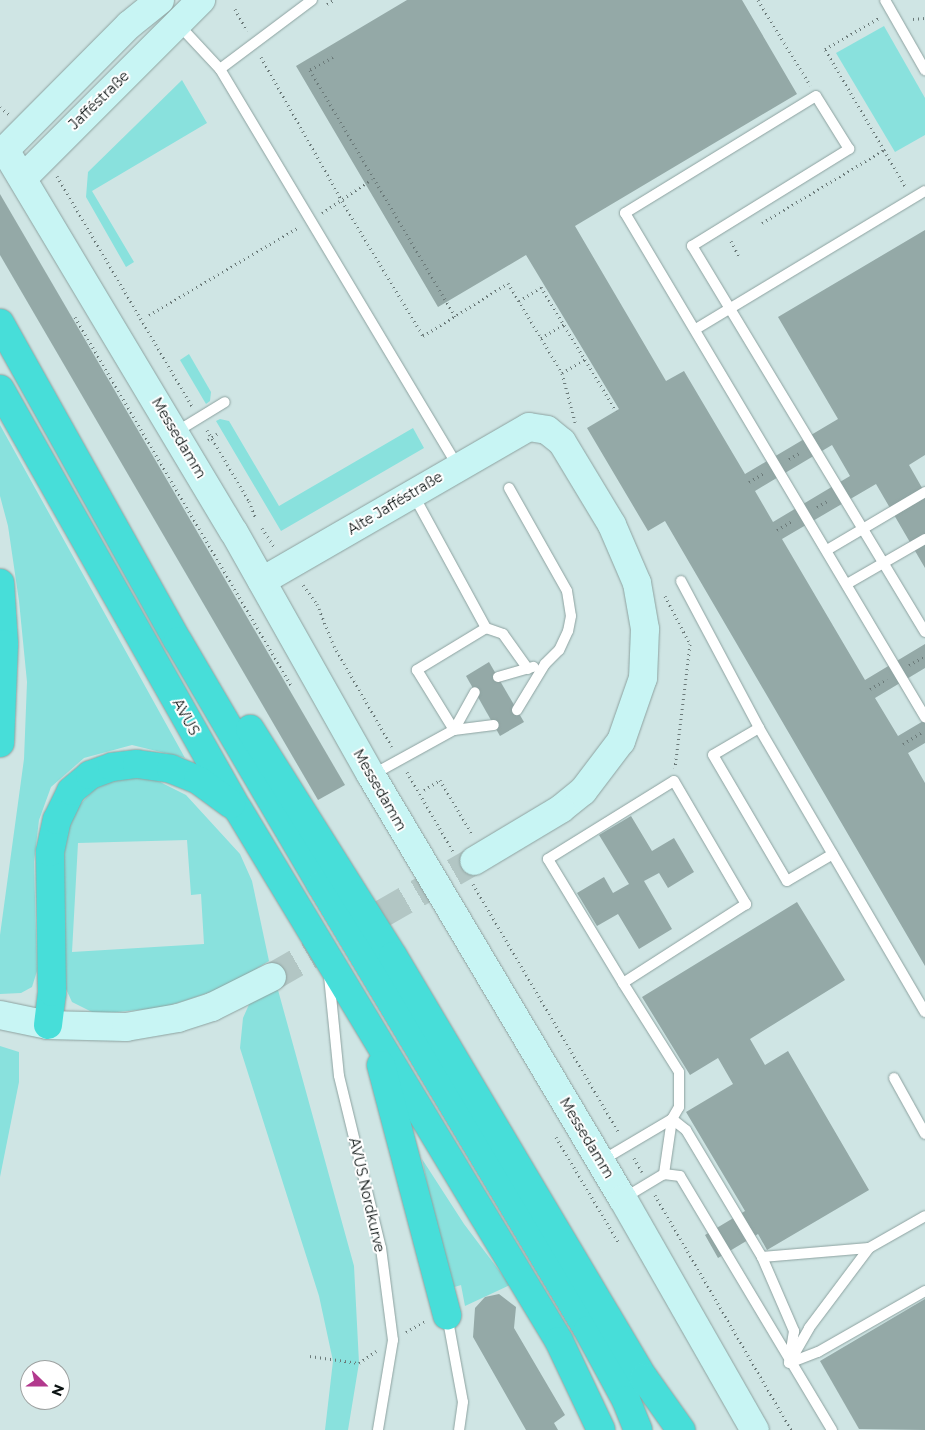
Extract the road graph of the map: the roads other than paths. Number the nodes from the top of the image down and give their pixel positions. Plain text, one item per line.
1 (201, 0) edge
2 (312, 0) edge
3 (885, 0) edge
4 (158, 2) edge
5 (178, 23) junction
6 (220, 69) junction
7 (925, 70) edge
8 (23, 178) junction
9 (925, 191) edge
10 (730, 308) junction
11 (0, 323) edge
12 (696, 329) junction
13 (0, 389) edge
14 (225, 402) dead end
15 (175, 432) junction
16 (458, 466) junction
17 (509, 488) dead end
18 (925, 492) edge
19 (412, 494) junction
20 (864, 527) junction
21 (925, 538) edge
22 (827, 550) junction
23 (884, 562) junction
24 (262, 581) junction
25 (681, 581) dead end
26 (0, 583) edge
27 (847, 584) junction
28 (486, 628) junction
29 (925, 632) edge
30 (178, 641) junction
31 (544, 664) junction
32 (528, 669) junction
33 (498, 677) dead end
34 (474, 692) dead end
35 (517, 710) dead end
36 (925, 717) edge
37 (494, 725) dead end
38 (759, 728) junction
39 (454, 730) junction
40 (0, 743) edge
41 (371, 775) junction
42 (238, 809) junction
43 (473, 848) tunnel mouth
44 (833, 854) junction
45 (327, 960) junction
46 (272, 977) tunnel mouth
47 (623, 983) junction
48 (925, 1012) edge
49 (0, 1015) edge
50 (48, 1026) junction
51 (376, 1042) junction
52 (894, 1078) dead end
53 (672, 1119) junction
54 (925, 1134) edge
55 (600, 1161) junction
56 (664, 1174) junction
57 (623, 1199) junction
58 (925, 1216) edge
59 (869, 1248) junction
60 (762, 1257) junction
61 (925, 1291) edge
62 (447, 1315) joint
63 (789, 1363) junction
64 (644, 1378) junction
65 (378, 1430) edge
66 (459, 1430) edge
67 (601, 1430) edge
68 (638, 1430) edge
69 (664, 1430) edge
70 (681, 1430) edge
71 (755, 1430) edge
72 (832, 1430) edge

1 - 5 main road, Jafféstraße
2 - 6 lane
3 - 7 lane
4 - 5 main road
4 - 8 main road, Messedamm
5 - 6 lane
5 - 8 main road, Jafféstraße
6 - 16 lane
8 - 15 main road, Messedamm
9 - 10 lane
10 - 12 lane
10 - 12 lane
10 - 20 lane
11 - 30 highway
12 - 22 lane
13 - 42 highway, AVUS
14 - 15 lane
15 - 24 main road, Messedamm
16 - 19 main road, Alte Jafféstraße
16 - 43 main road, Alte Jafféstraße
17 - 31 lane
18 - 20 lane
19 - 24 main road, Alte Jafféstraße
19 - 28 lane
20 - 22 lane
20 - 23 lane
21 - 23 lane
22 - 27 lane
23 - 27 lane
23 - 29 lane
24 - 41 main road, Messedamm
25 - 38 lane
26 - 40 highway
27 - 36 lane
28 - 32 lane
28 - 39 lane
30 - 64 highway
30 - 68 highway
31 - 32 lane
31 - 35 lane
32 - 33 lane
34 - 39 lane
37 - 39 lane
38 - 44 lane
38 - 44 lane
39 - 41 lane
41 - 55 main road, Messedamm
42 - 45 highway, AVUS
42 - 50 highway
44 - 48 lane
45 - 51 highway, AVUS
45 - 65 lane, AVUS Nordkurve
46 - 50 main road
47 - 47 lane
47 - 53 lane
49 - 50 main road
51 - 62 highway
51 - 67 highway, AVUS
52 - 54 lane
53 - 55 lane
53 - 56 lane
53 - 60 lane
55 - 57 main road, Messedamm
56 - 57 lane
56 - 63 lane
57 - 71 main road, Messedamm
58 - 59 lane
59 - 60 lane
59 - 63 lane
60 - 63 lane
61 - 63 lane
62 - 66 lane
63 - 72 lane
64 - 69 highway
64 - 70 highway

